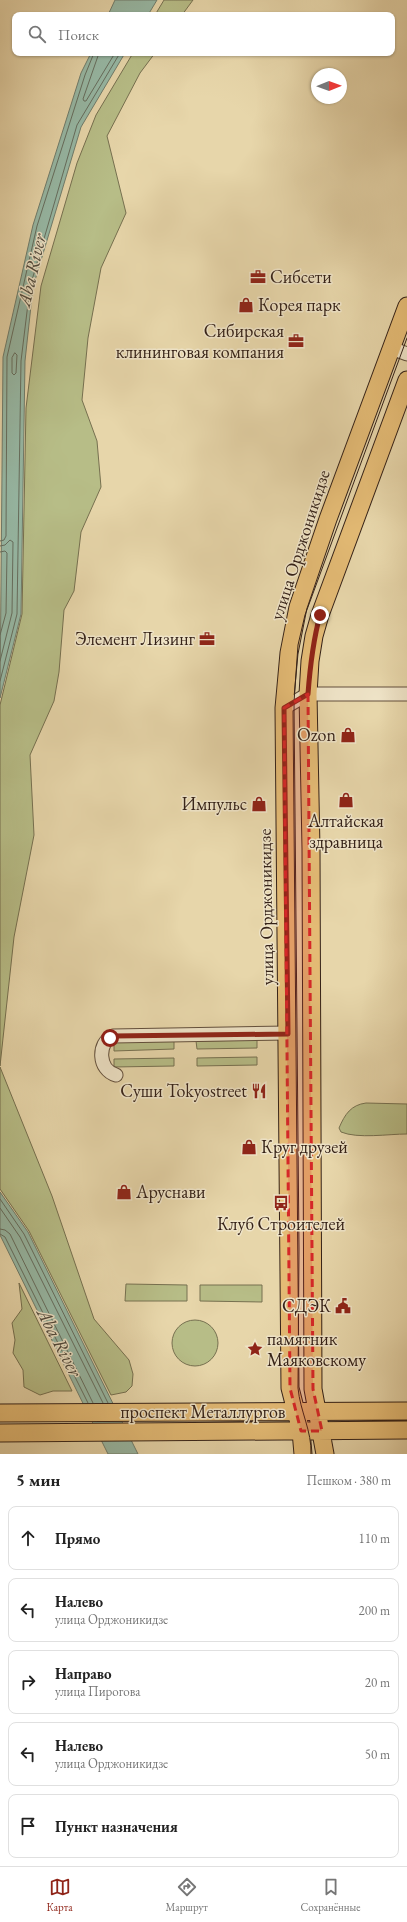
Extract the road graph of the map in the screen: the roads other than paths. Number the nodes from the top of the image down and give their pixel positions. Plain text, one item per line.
1 (407, 306) edge
2 (391, 348) junction
3 (407, 354) edge
4 (407, 380) edge
5 (308, 694) junction
6 (407, 694) edge
7 (284, 708) junction
8 (288, 1034) junction
9 (116, 1075) dead end
10 (295, 1411) junction
11 (317, 1411) junction
12 (407, 1411) edge
13 (0, 1413) edge
14 (407, 1430) edge
15 (301, 1431) junction
16 (322, 1431) junction
17 (0, 1433) edge
18 (303, 1454) edge
19 (325, 1454) edge

1 - 2 main road, улица Орджоникидзе
2 - 3 street
2 - 7 main road, улица Орджоникидзе
4 - 5 main road
5 - 6 street
5 - 7 street
5 - 11 main road
7 - 8 main road, улица Орджоникидзе
8 - 9 street
8 - 10 main road, улица Орджоникидзе
10 - 11 main road, проспект Металлургов
10 - 13 main road, проспект Металлургов
10 - 15 main road, улица Орджоникидзе
11 - 12 main road
11 - 16 main road
14 - 16 main road, проспект Металлургов
15 - 16 main road, проспект Металлургов
15 - 17 main road, проспект Металлургов
15 - 18 main road, улица Орджоникидзе
16 - 19 main road

